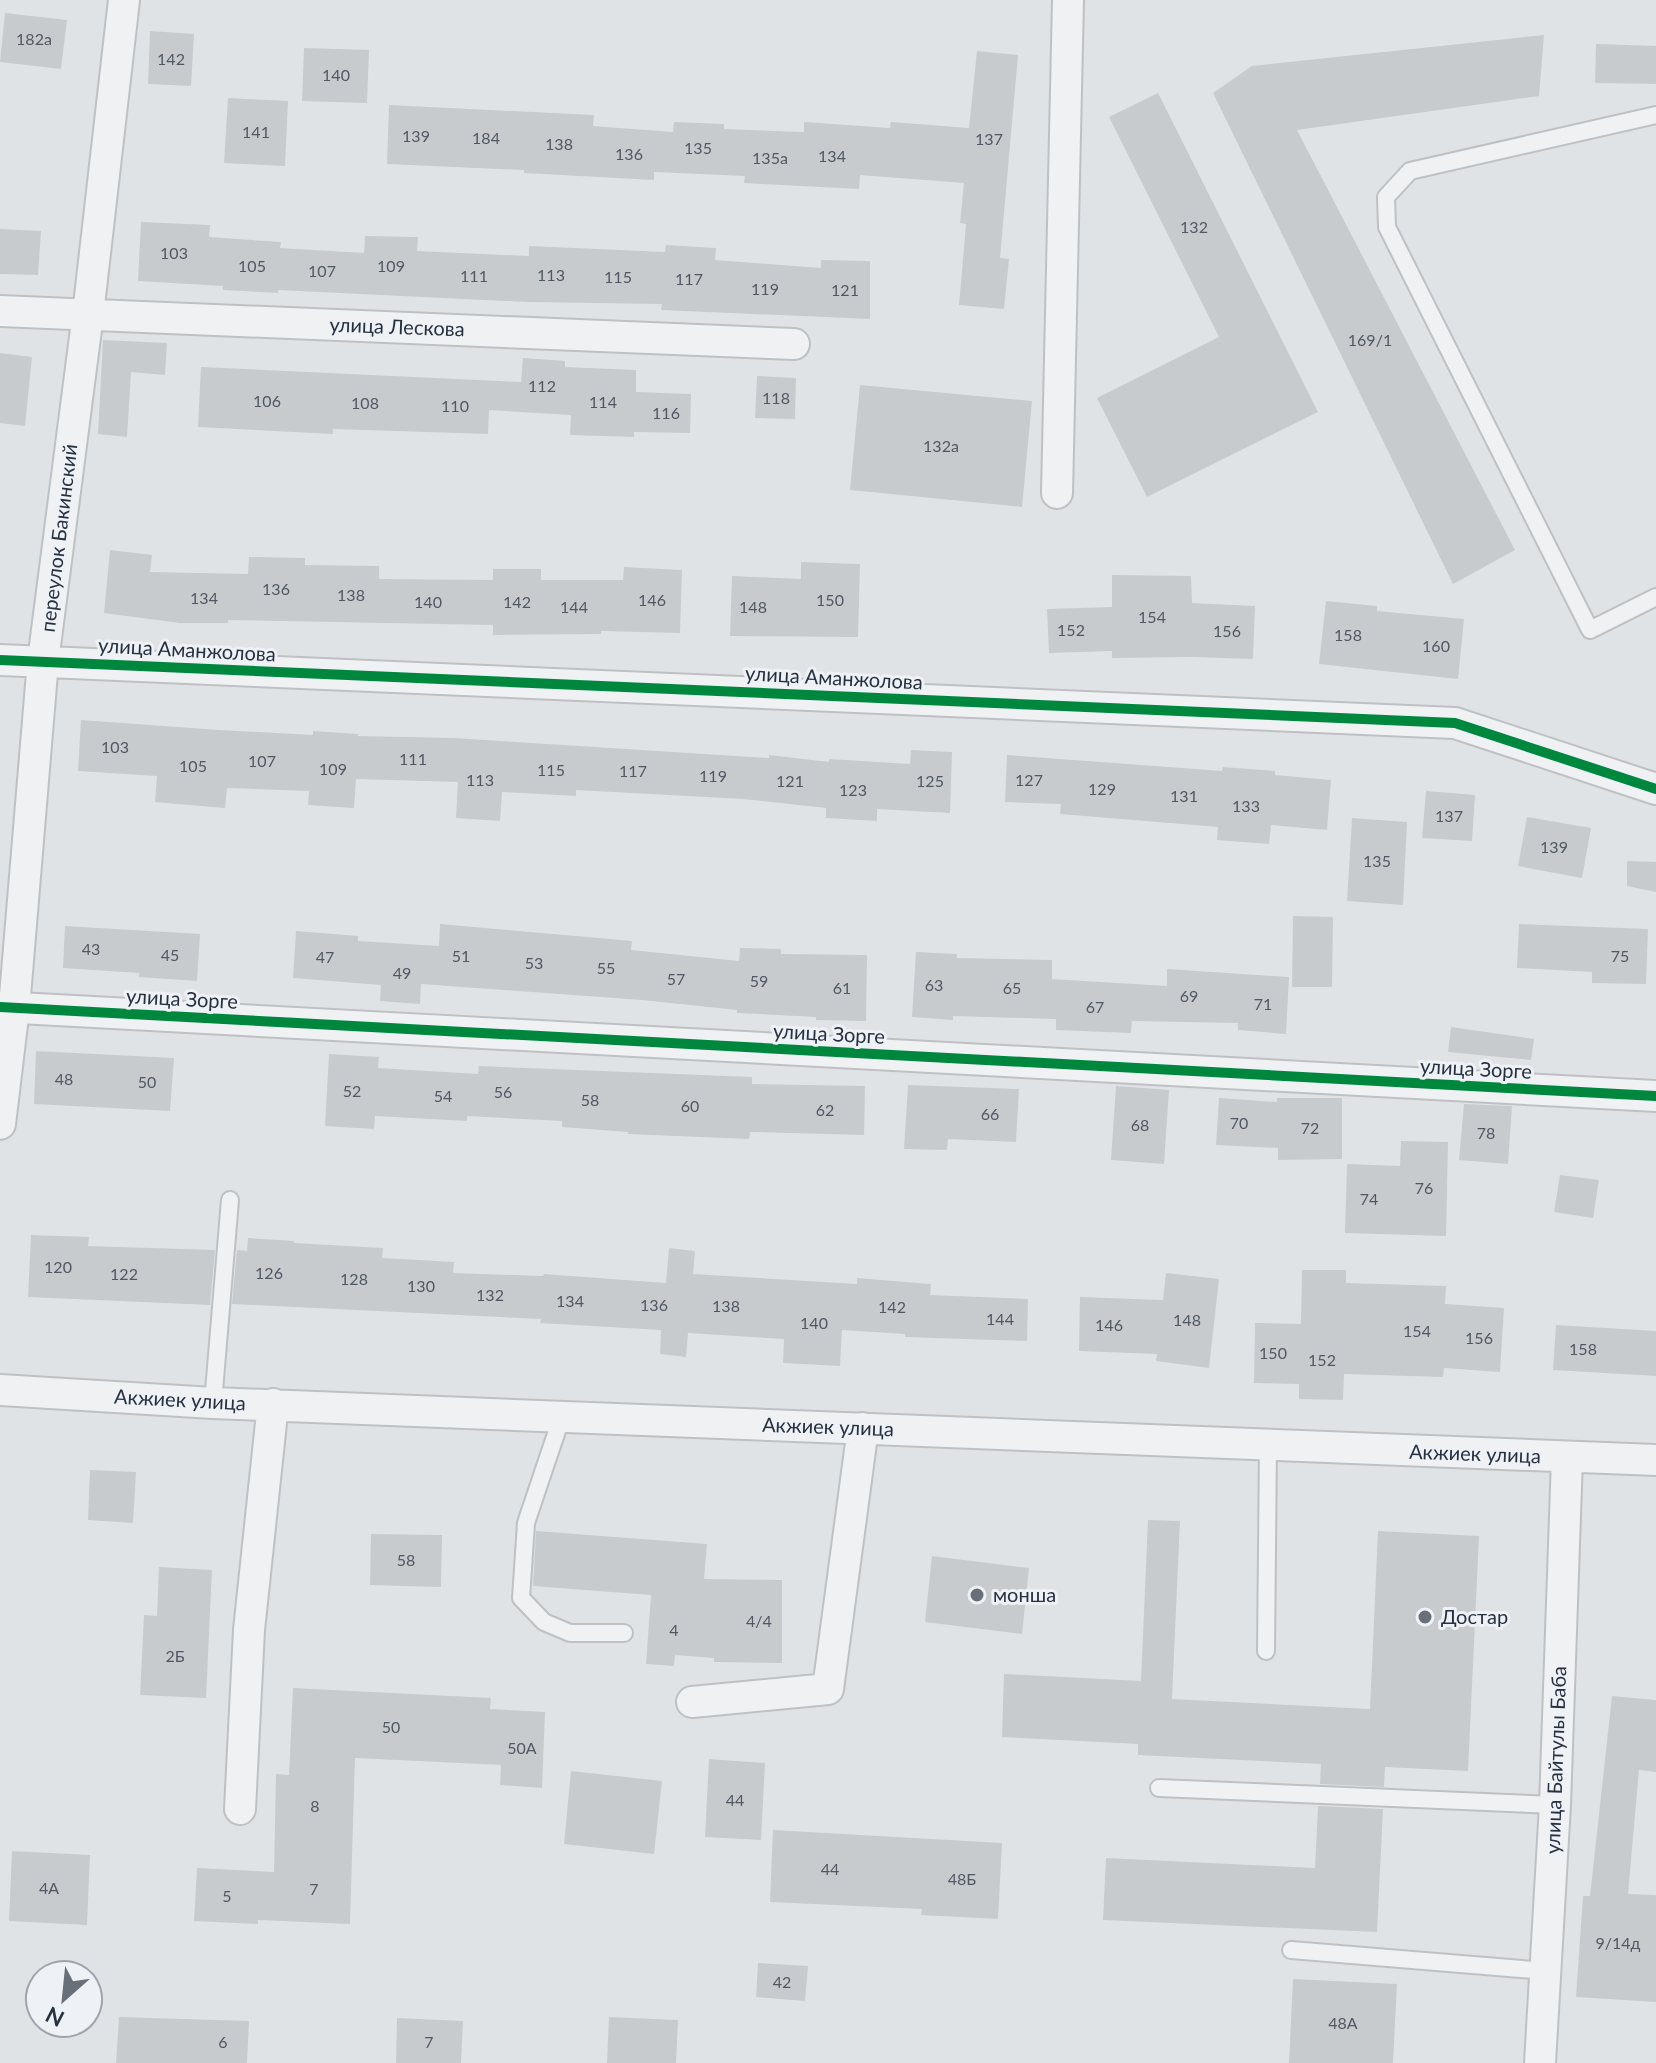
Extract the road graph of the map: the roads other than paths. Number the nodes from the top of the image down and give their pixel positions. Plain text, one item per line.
1 (124, 0) edge
2 (1068, 0) edge
3 (1656, 115) edge
4 (0, 311) edge
5 (88, 314) junction
6 (794, 344) dead end
7 (1057, 493) dead end
8 (1656, 597) edge
9 (0, 660) edge
10 (43, 661) junction
11 (1656, 789) edge
12 (7, 1008) edge
13 (1656, 1096) edge
14 (0, 1124) edge
15 (230, 1200) dead end
16 (0, 1390) edge
17 (213, 1403) junction
18 (273, 1404) junction
19 (562, 1416) junction
20 (863, 1428) junction
21 (1268, 1445) junction
22 (1567, 1458) junction
23 (1656, 1460) edge
24 (624, 1633) dead end
25 (1266, 1651) dead end
26 (692, 1702) dead end
27 (1159, 1788) dead end
28 (1555, 1805) junction
29 (240, 1809) dead end
30 (1291, 1950) dead end
31 (1546, 1971) junction
32 (1540, 2063) edge

1 - 5 street, переулок Бакинский
2 - 7 street
3 - 8 lane
4 - 5 street, улица Лескова
5 - 6 street, улица Лескова
5 - 10 street, переулок Бакинский
9 - 10 street, улица Аманжолова
10 - 11 street, улица Аманжолова
10 - 12 street, переулок Бакинский
12 - 13 street, улица Зорге
12 - 14 street, переулок Бакинский
15 - 17 lane
16 - 17 street, Акжиек улица
17 - 18 street, Акжиек улица
18 - 19 street, Акжиек улица
18 - 29 street
19 - 20 street, Акжиек улица
19 - 24 lane
20 - 21 street, Акжиек улица
20 - 26 street
21 - 22 street, Акжиек улица
21 - 25 lane
22 - 23 street, Акжиек улица
22 - 28 street, улица Байтулы Баба
27 - 28 lane
28 - 31 street, улица Байтулы Баба
30 - 31 lane
31 - 32 street, улица Байтулы Баба

